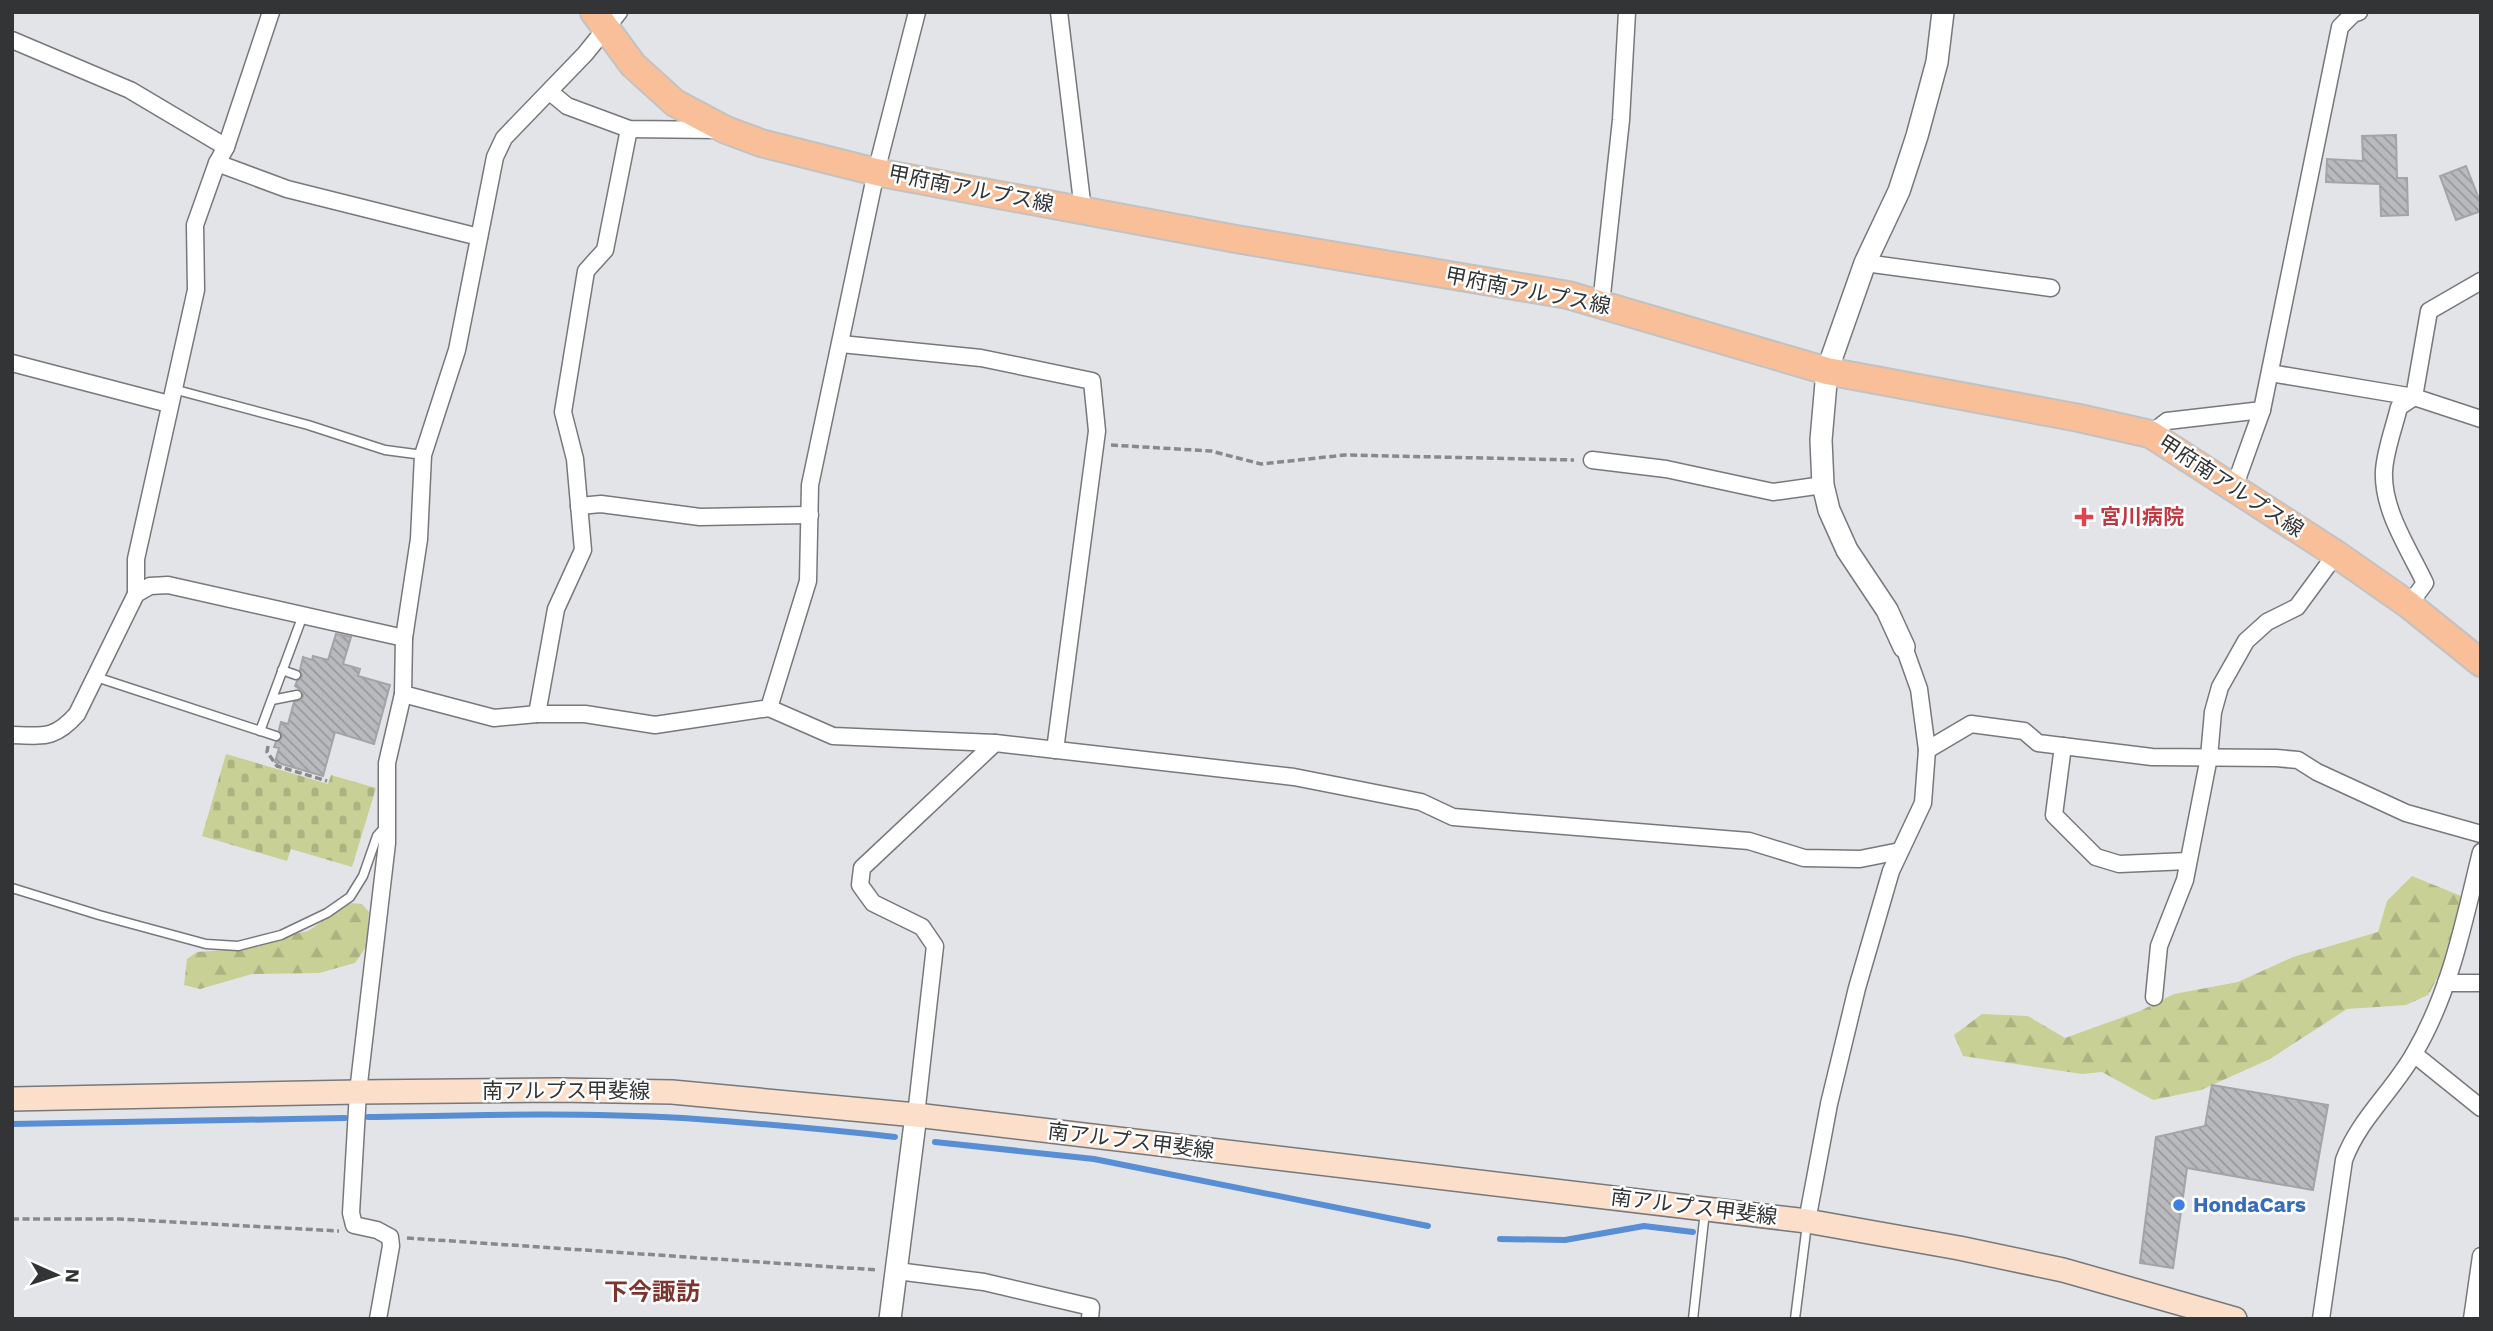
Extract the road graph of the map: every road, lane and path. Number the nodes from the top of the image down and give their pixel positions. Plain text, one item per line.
1 (271, 12) edge
2 (917, 12) edge
3 (1059, 12) edge
4 (1627, 12) edge
5 (1943, 12) edge
6 (2353, 13) edge
7 (606, 18) edge
8 (12, 40) edge
9 (550, 92) junction
10 (629, 130) junction
11 (726, 130) junction
12 (226, 147) junction
13 (217, 163) junction
14 (876, 172) junction
15 (1083, 210) junction
16 (479, 237) junction
17 (1865, 263) junction
18 (2481, 281) edge
19 (2051, 288) dead end
20 (1601, 304) junction
21 (841, 344) junction
22 (12, 363) edge
23 (1827, 371) junction
24 (2270, 373) junction
25 (171, 396) junction
26 (2414, 397) junction
27 (2262, 410) junction
28 (2481, 419) edge
29 (2150, 434) junction
30 (1095, 444) junction
31 (423, 456) junction
32 (1592, 460) joint
33 (1823, 485) junction
34 (2234, 488) junction
35 (579, 506) junction
36 (810, 515) junction
37 (2336, 554) junction
38 (136, 594) junction
39 (2409, 604) junction
40 (303, 615) junction
41 (404, 638) junction
42 (1904, 647) joint
43 (2481, 663) edge
44 (282, 670) junction
45 (296, 675) dead end
46 (96, 677) junction
47 (403, 694) junction
48 (297, 695) dead end
49 (272, 700) junction
50 (769, 708) junction
51 (537, 714) junction
52 (260, 731) junction
53 (12, 735) edge
54 (274, 735) joint
55 (996, 743) junction
56 (2063, 746) junction
57 (1055, 750) junction
58 (1927, 750) junction
59 (2209, 757) junction
60 (327, 781) dead end
61 (387, 825) junction
62 (2481, 834) edge
63 (1900, 850) junction
64 (2481, 852) edge
65 (2188, 861) junction
66 (12, 888) edge
67 (2446, 983) junction
68 (2481, 983) edge
69 (2154, 997) dead end
70 (2414, 1054) junction
71 (358, 1092) junction
72 (12, 1099) edge
73 (2481, 1108) edge
74 (916, 1115) junction
75 (1706, 1208) junction
76 (12, 1219) edge
77 (1807, 1221) junction
78 (354, 1225) junction
79 (390, 1237) junction
80 (2481, 1256) edge
81 (897, 1271) junction
82 (2476, 1310) edge
83 (378, 1319) edge
84 (890, 1319) edge
85 (1090, 1319) edge
86 (1693, 1319) edge
87 (1795, 1319) edge
88 (2235, 1319) edge
89 (2321, 1319) edge

1 - 12 street
2 - 14 street
3 - 15 street
4 - 20 street
5 - 17 street
6 - 24 street
7 - 9 street
7 - 11 main road, 甲府南アルプス線
8 - 12 street
9 - 10 street
9 - 16 street
10 - 11 street
10 - 35 street
11 - 14 main road, 甲府南アルプス線
12 - 13 street
13 - 16 street
13 - 25 street
14 - 15 main road, 甲府南アルプス線
14 - 21 street
15 - 20 main road, 甲府南アルプス線
16 - 31 street
17 - 19 street
17 - 23 street
18 - 26 street
20 - 23 main road, 甲府南アルプス線
21 - 30 street
21 - 36 street
22 - 25 street
23 - 29 main road, 甲府南アルプス線
23 - 33 street
24 - 26 street
24 - 27 street
25 - 31 lane
25 - 38 street
26 - 28 street
26 - 39 street
27 - 29 street
27 - 34 street
29 - 34 main road, 甲府南アルプス線
30 - 32 path
30 - 57 street
31 - 41 street
32 - 33 street
33 - 42 street
34 - 37 main road, 甲府南アルプス線
35 - 36 street
35 - 51 street
36 - 50 street
37 - 39 main road, 甲府南アルプス線
37 - 59 street
38 - 40 street
38 - 46 street
39 - 43 main road, 甲府南アルプス線
40 - 41 street
40 - 44 lane
41 - 47 street
42 - 58 street
44 - 45 lane
44 - 49 lane
46 - 52 lane
46 - 53 street
47 - 51 street
47 - 61 street
48 - 49 lane
49 - 52 lane
50 - 51 street
50 - 55 street
52 - 54 lane
54 - 60 path
55 - 57 street
55 - 74 street
56 - 58 street
56 - 59 street
56 - 65 street
57 - 63 street
58 - 63 street
59 - 62 street
59 - 65 street
61 - 66 lane
61 - 71 street
63 - 77 street
64 - 67 street
65 - 69 street
67 - 68 street
67 - 70 street
70 - 73 street
70 - 89 street
71 - 72 main road, 南アルプス甲斐線
71 - 74 main road, 南アルプス甲斐線
71 - 78 street
74 - 75 main road, 南アルプス甲斐線
74 - 81 street
75 - 77 main road, 南アルプス甲斐線
75 - 86 lane
76 - 78 path
77 - 87 lane
77 - 88 main road, 南アルプス甲斐線
78 - 79 street
79 - 81 path
79 - 83 street
80 - 82 street
81 - 84 street
81 - 85 street

